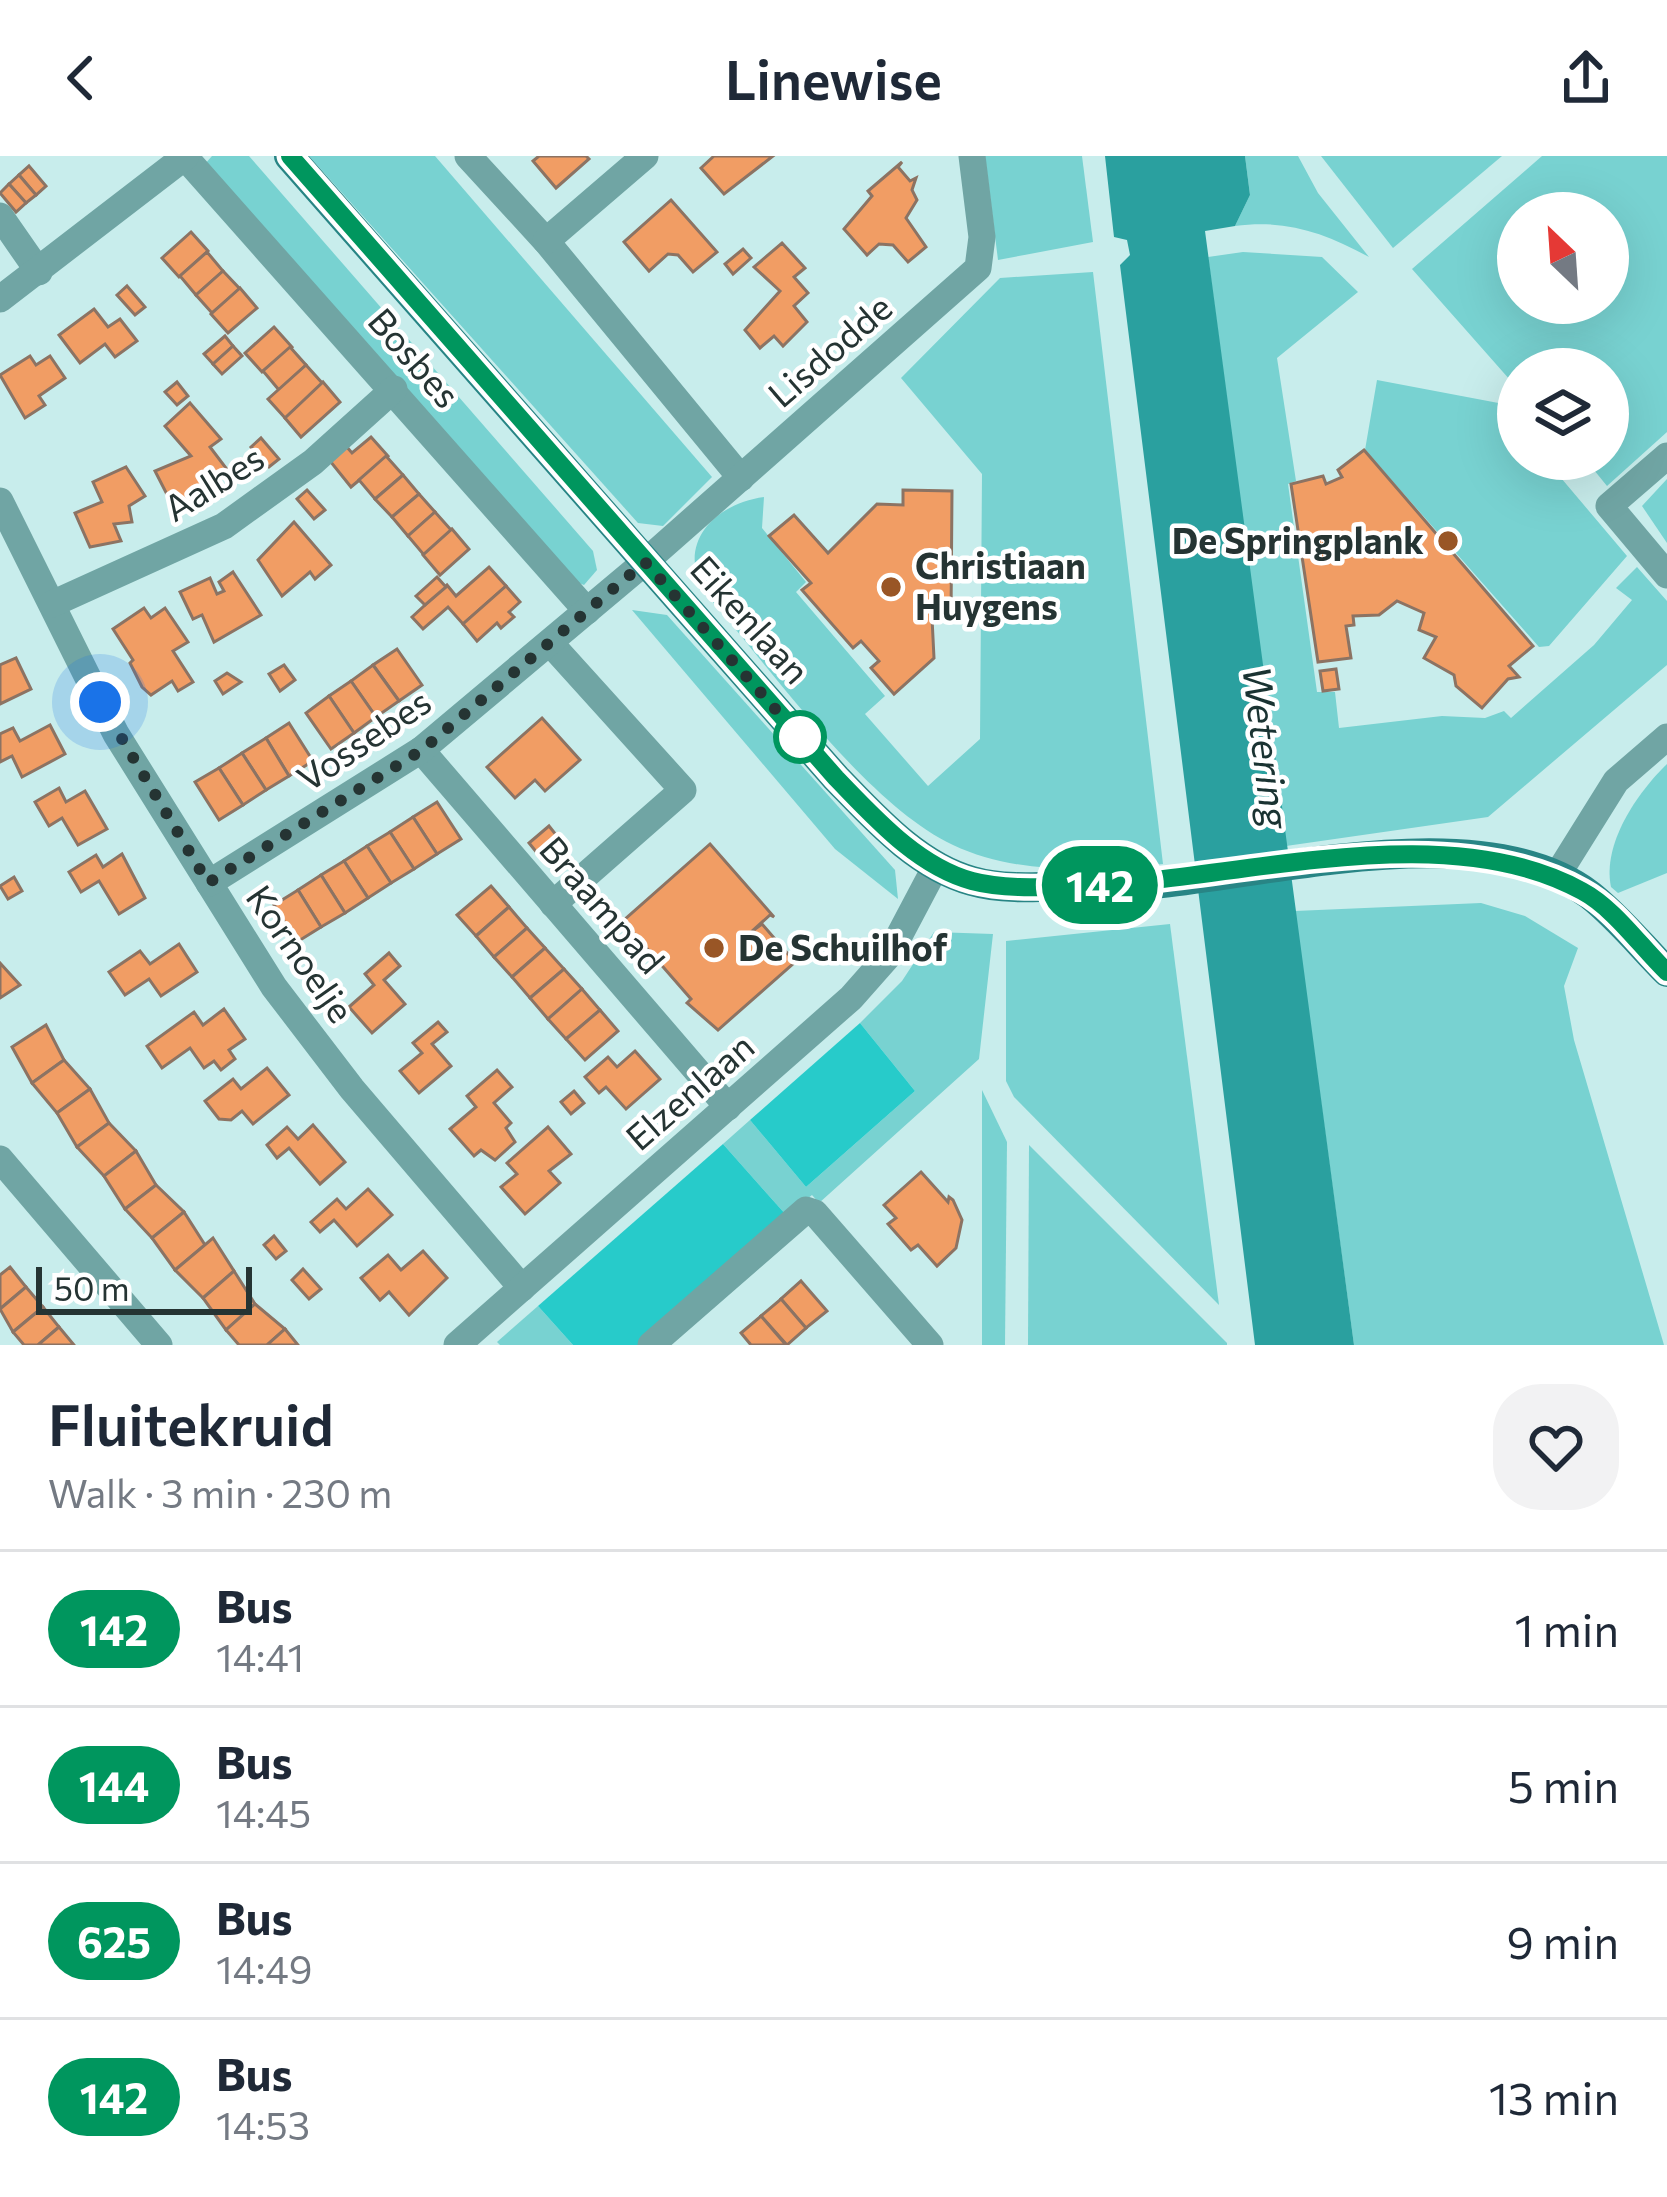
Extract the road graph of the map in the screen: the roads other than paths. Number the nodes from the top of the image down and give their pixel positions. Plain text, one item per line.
1 (185, 156) edge
2 (290, 156) edge
3 (468, 156) edge
4 (646, 156) edge
5 (972, 156) edge
6 (0, 216) edge
7 (546, 241) junction
8 (39, 272) junction
9 (0, 298) edge
10 (394, 388) junction
11 (1667, 456) edge
12 (741, 478) junction
13 (0, 501) edge
14 (645, 562) junction
15 (1667, 575) edge
16 (52, 604) junction
17 (587, 611) junction
18 (551, 644) junction
19 (1667, 737) edge
20 (422, 750) junction
21 (936, 866) junction
22 (1556, 877) junction
23 (208, 883) junction
24 (553, 904) junction
25 (1667, 972) edge
26 (728, 1107) junction
27 (0, 1159) edge
28 (522, 1288) junction
29 (160, 1345) edge
30 (457, 1345) edge
31 (651, 1345) edge
32 (931, 1345) edge

1 - 8 street
1 - 10 street, Bosbes
2 - 14 street, Eikenlaan
3 - 7 street
4 - 7 street
5 - 12 street, Lisdodde
6 - 8 street
7 - 12 street
8 - 9 street
10 - 16 street, Aalbes
10 - 17 street, Bosbes
11 - 15 street
12 - 14 street, Lisdodde
13 - 16 street, Kornoelje
14 - 17 street, Vossebes
14 - 21 street, Eikenlaan
16 - 23 street, Kornoelje
17 - 18 street, Vossebes
18 - 20 street, Vossebes
18 - 24 street
19 - 22 street
20 - 23 street, Vossebes
20 - 24 street, Braampad
21 - 22 street, Eikenlaan
21 - 26 street, Elzenlaan
22 - 25 street, Eikenlaan
23 - 28 street, Kornoelje
24 - 26 street, Braampad
26 - 28 street, Elzenlaan
27 - 29 street
28 - 30 street, Elzenlaan
31 - 32 street

